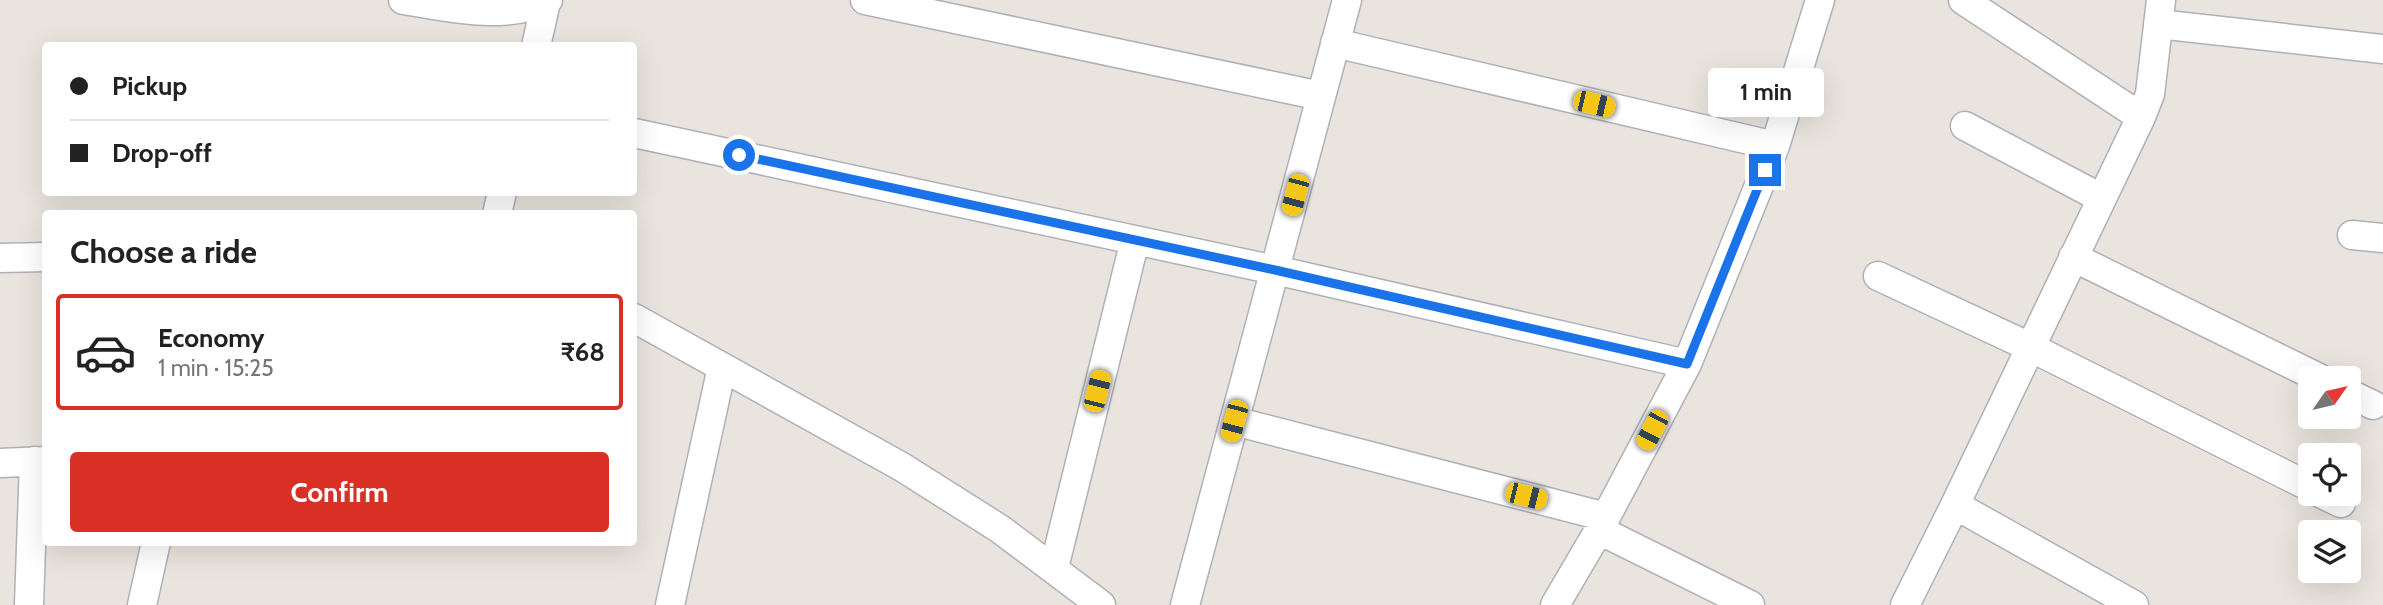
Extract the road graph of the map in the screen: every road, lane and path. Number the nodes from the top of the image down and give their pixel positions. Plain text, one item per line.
1 (403, 0) edge
2 (865, 0) edge
3 (1347, 0) edge
4 (1820, 0) edge
5 (1964, 0) edge
6 (547, 1) edge
7 (2160, 12) edge
8 (537, 42) edge
9 (1335, 43) junction
10 (2383, 49) edge
11 (1321, 96) junction
12 (2141, 117) junction
13 (1965, 126) dead end
14 (637, 134) edge
15 (1775, 146) junction
16 (2101, 198) junction
17 (2352, 235) dead end
18 (2383, 238) edge
19 (1135, 240) junction
20 (42, 257) edge
21 (2073, 257) junction
22 (0, 258) edge
23 (1275, 270) junction
24 (1878, 276) dead end
25 (637, 320) edge
26 (2030, 347) junction
27 (1687, 364) junction
28 (722, 367) junction
29 (2298, 368) edge
30 (1234, 421) junction
31 (40, 461) edge
32 (0, 463) edge
33 (2298, 481) edge
34 (1955, 505) junction
35 (1602, 524) junction
36 (155, 546) edge
37 (1054, 568) junction
38 (29, 605) edge
39 (142, 605) edge
40 (670, 605) edge
41 (1101, 605) edge
42 (1185, 605) edge
43 (1555, 605) edge
44 (1751, 605) edge
45 (1905, 605) edge
46 (2134, 605) edge

1 - 6 street
2 - 11 street
3 - 9 street
4 - 15 street
5 - 12 street
6 - 8 street
7 - 10 street
7 - 12 street
9 - 11 street
9 - 15 street
11 - 23 street
12 - 16 street
13 - 16 street
14 - 19 street
15 - 27 street
16 - 21 street
17 - 18 street
19 - 23 street
19 - 37 street
20 - 22 street
21 - 26 street
21 - 29 street
23 - 27 street
23 - 30 street
24 - 26 street
25 - 28 street
26 - 33 street
26 - 34 street
27 - 35 street
28 - 37 street
28 - 40 street
30 - 35 street
30 - 42 street
31 - 32 street
31 - 38 street
34 - 45 street
34 - 46 street
35 - 43 street
35 - 44 street
36 - 39 street
37 - 41 street

